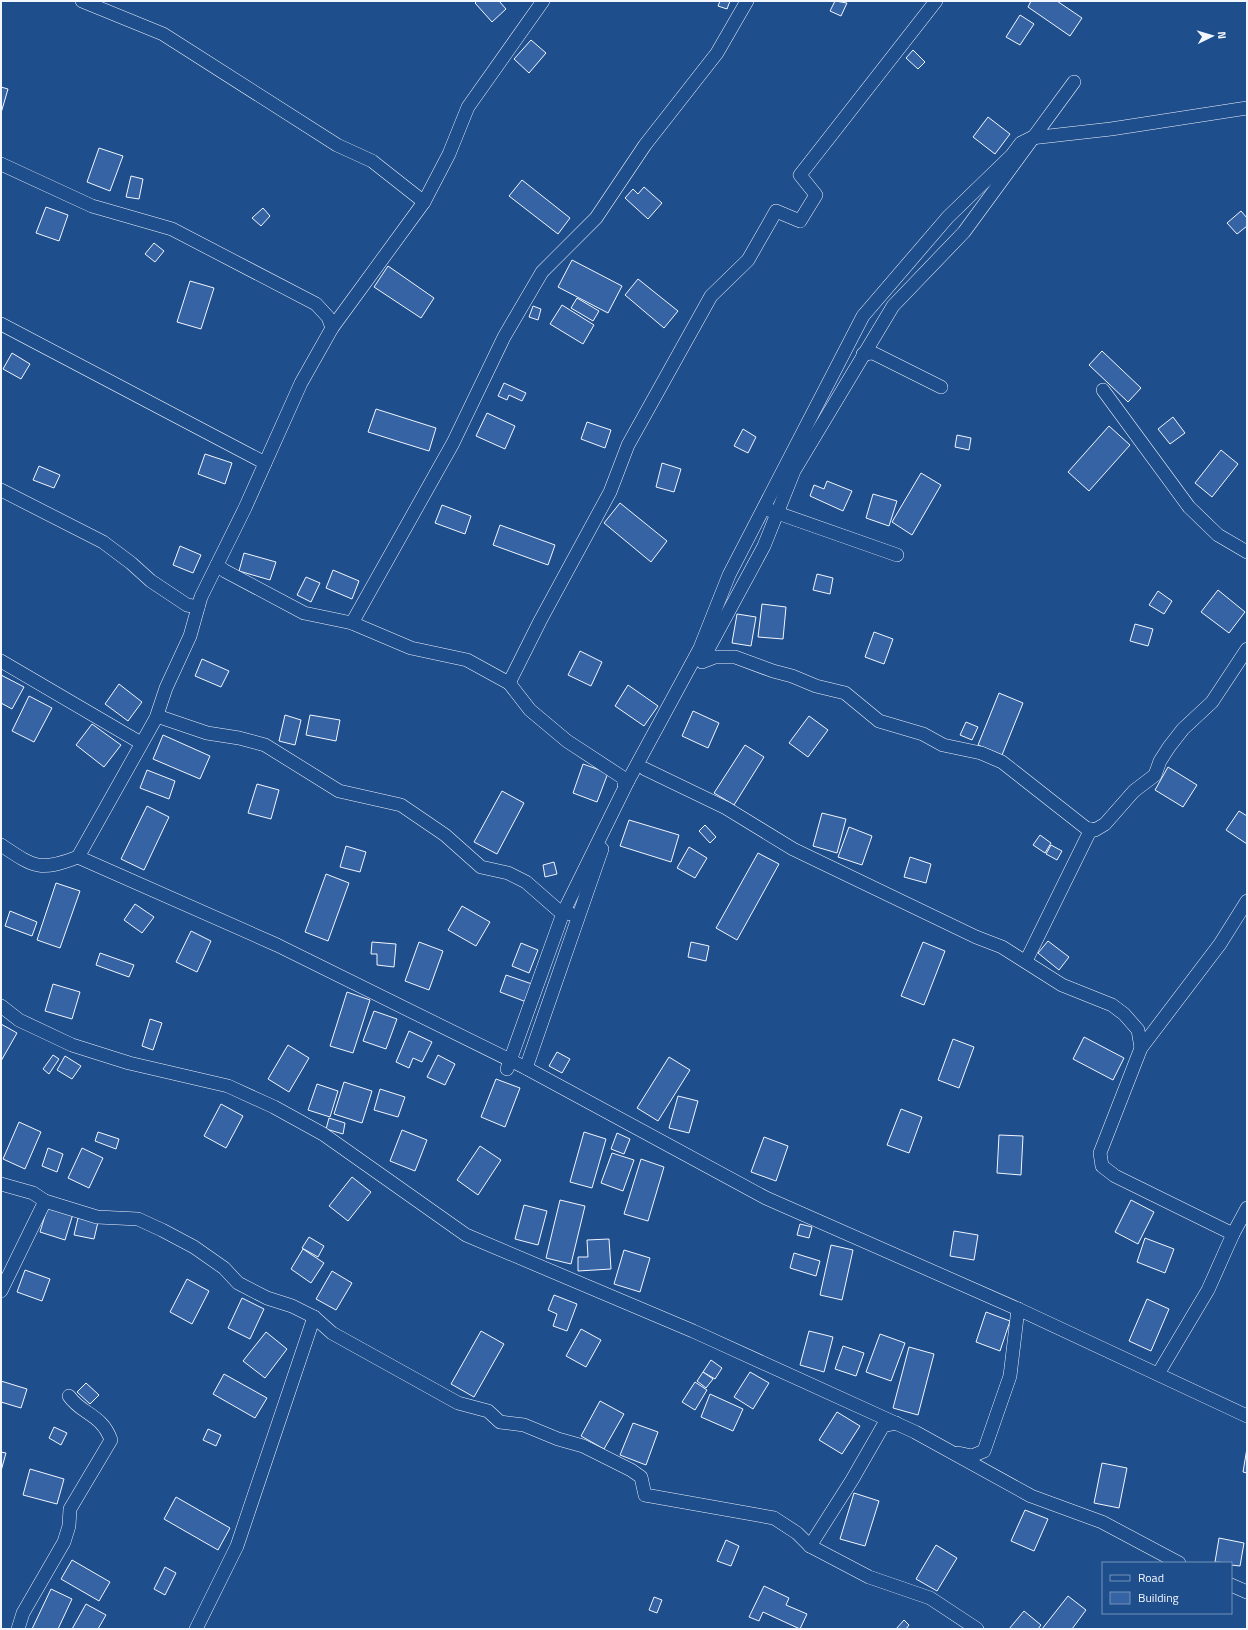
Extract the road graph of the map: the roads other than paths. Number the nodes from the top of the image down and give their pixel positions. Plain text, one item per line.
1 (82, 1) edge
2 (543, 1) edge
3 (747, 1) edge
4 (936, 1) edge
5 (1074, 82) dead end
6 (1247, 108) edge
7 (1, 164) edge
8 (424, 202) junction
9 (1, 324) edge
10 (332, 328) junction
11 (864, 354) junction
12 (941, 386) dead end
13 (1103, 390) dead end
14 (265, 463) junction
15 (1, 490) edge
16 (763, 508) junction
17 (1247, 552) edge
18 (898, 555) dead end
19 (217, 565) junction
20 (198, 607) junction
21 (352, 623) junction
22 (1247, 649) edge
23 (1, 661) edge
24 (702, 662) junction
25 (509, 683) junction
26 (157, 716) junction
27 (141, 743) junction
28 (645, 769) junction
29 (625, 787) junction
30 (1091, 829) junction
31 (1, 845) edge
32 (78, 857) junction
33 (1247, 901) edge
34 (579, 917) junction
35 (1026, 961) junction
36 (1, 1006) edge
37 (1140, 1048) junction
38 (526, 1068) junction
39 (507, 1069) dead end
40 (1, 1184) edge
41 (45, 1201) junction
42 (1247, 1208) edge
43 (1232, 1234) junction
44 (1, 1291) edge
45 (1018, 1309) junction
46 (314, 1317) junction
47 (1158, 1374) junction
48 (69, 1396) dead end
49 (1247, 1416) edge
50 (896, 1423) junction
51 (984, 1451) junction
52 (951, 1452) junction
53 (990, 1474) junction
54 (810, 1546) junction
55 (1177, 1562) edge
56 (1232, 1585) edge
57 (1247, 1592) edge
58 (18, 1629) edge
59 (196, 1629) edge
60 (977, 1629) edge

1 - 8 street
2 - 8 street
3 - 21 street
4 - 25 street
5 - 11 street
6 - 16 street
7 - 10 street
8 - 10 street
9 - 14 street
10 - 14 street
11 - 12 street
11 - 24 street
13 - 17 street
14 - 19 street
15 - 20 street
16 - 18 street
16 - 29 street
19 - 20 street
19 - 21 street
20 - 26 street
21 - 25 street
22 - 30 street
23 - 27 street
24 - 28 street
24 - 30 street
25 - 29 street
26 - 27 street
26 - 34 street
27 - 32 street
28 - 29 street
28 - 35 street
29 - 34 street
29 - 39 street
30 - 35 street
31 - 32 street
32 - 38 street
33 - 37 street
34 - 38 street
35 - 37 street
36 - 50 street
37 - 43 street
38 - 45 street
40 - 41 street
41 - 44 street
41 - 46 street
42 - 43 street
43 - 47 street
45 - 47 street
45 - 51 street
46 - 54 street
46 - 59 street
47 - 49 street
48 - 58 street
50 - 52 street
50 - 54 street
51 - 52 street
51 - 53 street
52 - 53 street
53 - 55 street
54 - 60 street
56 - 57 street

